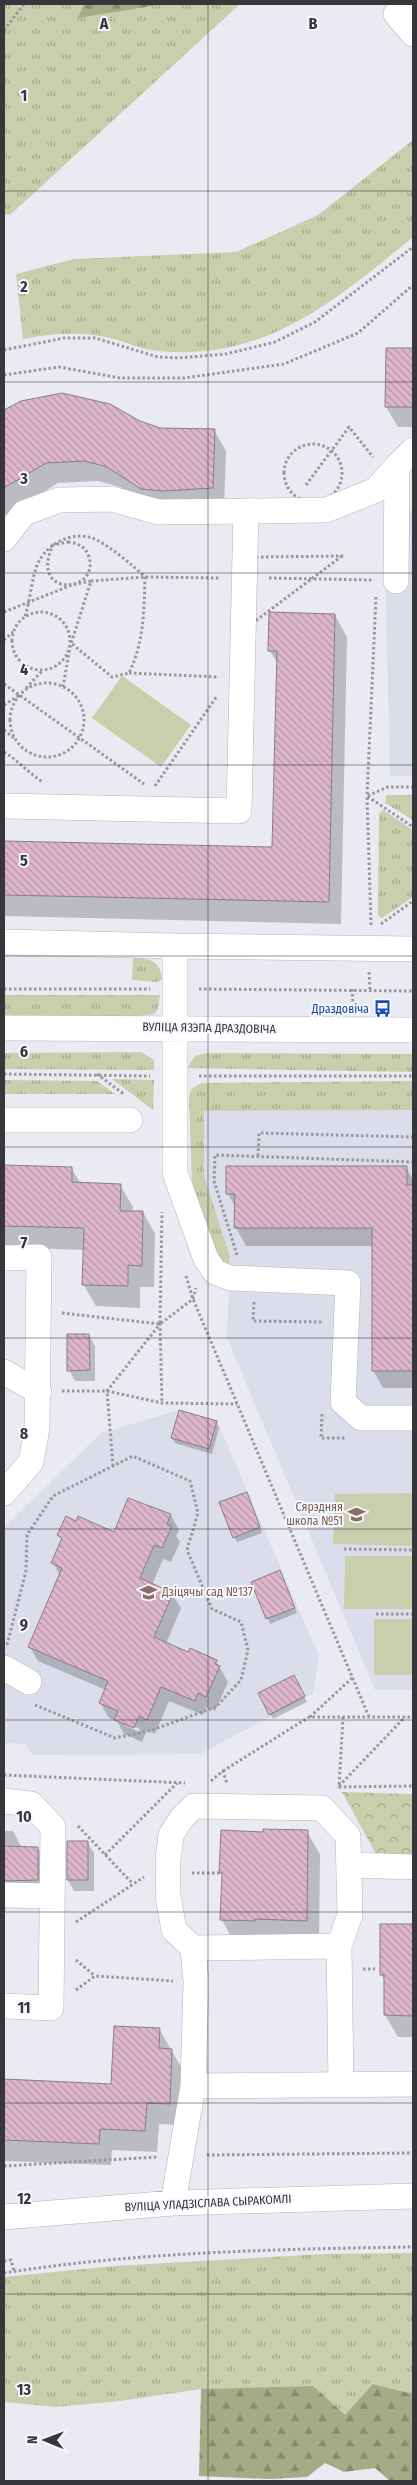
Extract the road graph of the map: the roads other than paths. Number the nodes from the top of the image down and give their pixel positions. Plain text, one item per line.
1 (413, 4) edge
2 (413, 34) edge
3 (396, 460) edge
4 (246, 511) junction
5 (4, 539) edge
6 (382, 585) road end
7 (4, 806) edge
8 (4, 942) edge
9 (175, 946) junction
10 (413, 949) edge
11 (174, 1027) junction
12 (4, 1028) edge
13 (413, 1030) edge
14 (4, 1120) edge
15 (130, 1120) dead end
16 (4, 1258) edge
17 (4, 1372) edge
18 (38, 1392) junction
19 (413, 1418) edge
20 (4, 1493) edge
21 (5, 1658) edge
22 (29, 1693) road end
23 (4, 1801) edge
24 (349, 1865) junction
25 (413, 1867) edge
26 (4, 1895) edge
27 (51, 1896) junction
28 (339, 1946) junction
29 (193, 1948) junction
30 (4, 2006) edge
31 (340, 2084) junction
32 (413, 2084) edge
33 (193, 2086) junction
34 (413, 2196) edge
35 (173, 2203) junction
36 (4, 2217) edge

1 - 2 street
3 - 4 street
3 - 6 street
4 - 5 street
4 - 7 street
8 - 9 street
9 - 10 street
9 - 11 street
11 - 12 street, ВУЛІЦА ЯЗЭПА ДРАЗДОВІЧА
11 - 13 street, ВУЛІЦА ЯЗЭПА ДРАЗДОВІЧА
11 - 19 street
14 - 15 street
16 - 18 street
17 - 18 street
18 - 20 street
21 - 22 street
23 - 27 street
24 - 25 street
24 - 28 street
24 - 29 street
26 - 27 street
27 - 30 street
28 - 29 street
28 - 31 street
29 - 33 street
31 - 32 street
31 - 33 street
33 - 35 street
34 - 35 street, ВУЛІЦА УЛАДЗІСЛАВА СЫРАКОМЛІ
35 - 36 street, ВУЛІЦА УЛАДЗІСЛАВА СЫРАКОМЛІ

